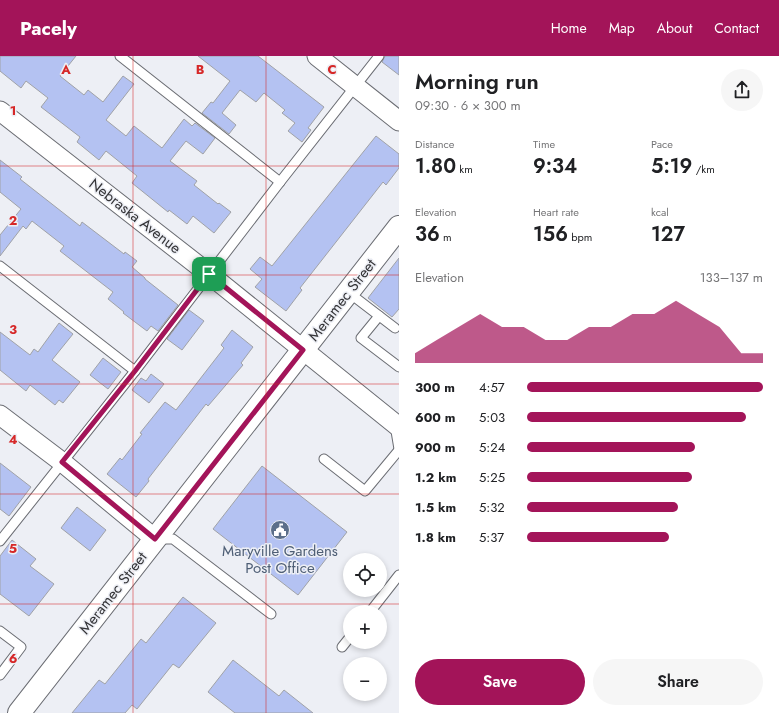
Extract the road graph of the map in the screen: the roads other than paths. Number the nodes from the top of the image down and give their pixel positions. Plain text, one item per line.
1 (120, 56) edge
2 (317, 56) edge
3 (379, 56) edge
4 (356, 86) junction
5 (0, 111) edge
6 (399, 121) edge
7 (280, 182) junction
8 (399, 227) edge
9 (0, 266) edge
10 (209, 274) junction
11 (348, 292) junction
12 (379, 316) junction
13 (394, 328) dead end
14 (303, 350) junction
15 (399, 367) edge
16 (135, 371) junction
17 (0, 414) edge
18 (397, 423) edge
19 (399, 450) edge
20 (324, 459) dead end
21 (62, 462) junction
22 (155, 539) junction
23 (0, 541) edge
24 (399, 575) edge
25 (375, 605) edge
26 (271, 614) dead end
27 (0, 631) edge
28 (1, 671) edge
29 (19, 713) edge

1 - 7 lane
2 - 4 street
3 - 4 lane
4 - 6 street
4 - 7 lane
5 - 10 street, Nebraska Avenue
7 - 10 lane
8 - 11 street, Meramec Street
9 - 16 lane
10 - 14 street, Nebraska Avenue
10 - 16 lane
11 - 12 lane
11 - 14 street, Meramec Street
12 - 13 lane
12 - 15 lane
14 - 18 street, Nebraska Avenue
14 - 22 street, Meramec Street
16 - 21 lane
17 - 21 street
18 - 19 lane
19 - 20 lane
21 - 22 street
21 - 23 lane
22 - 26 lane
22 - 29 street, Meramec Street
24 - 25 lane
27 - 28 lane

